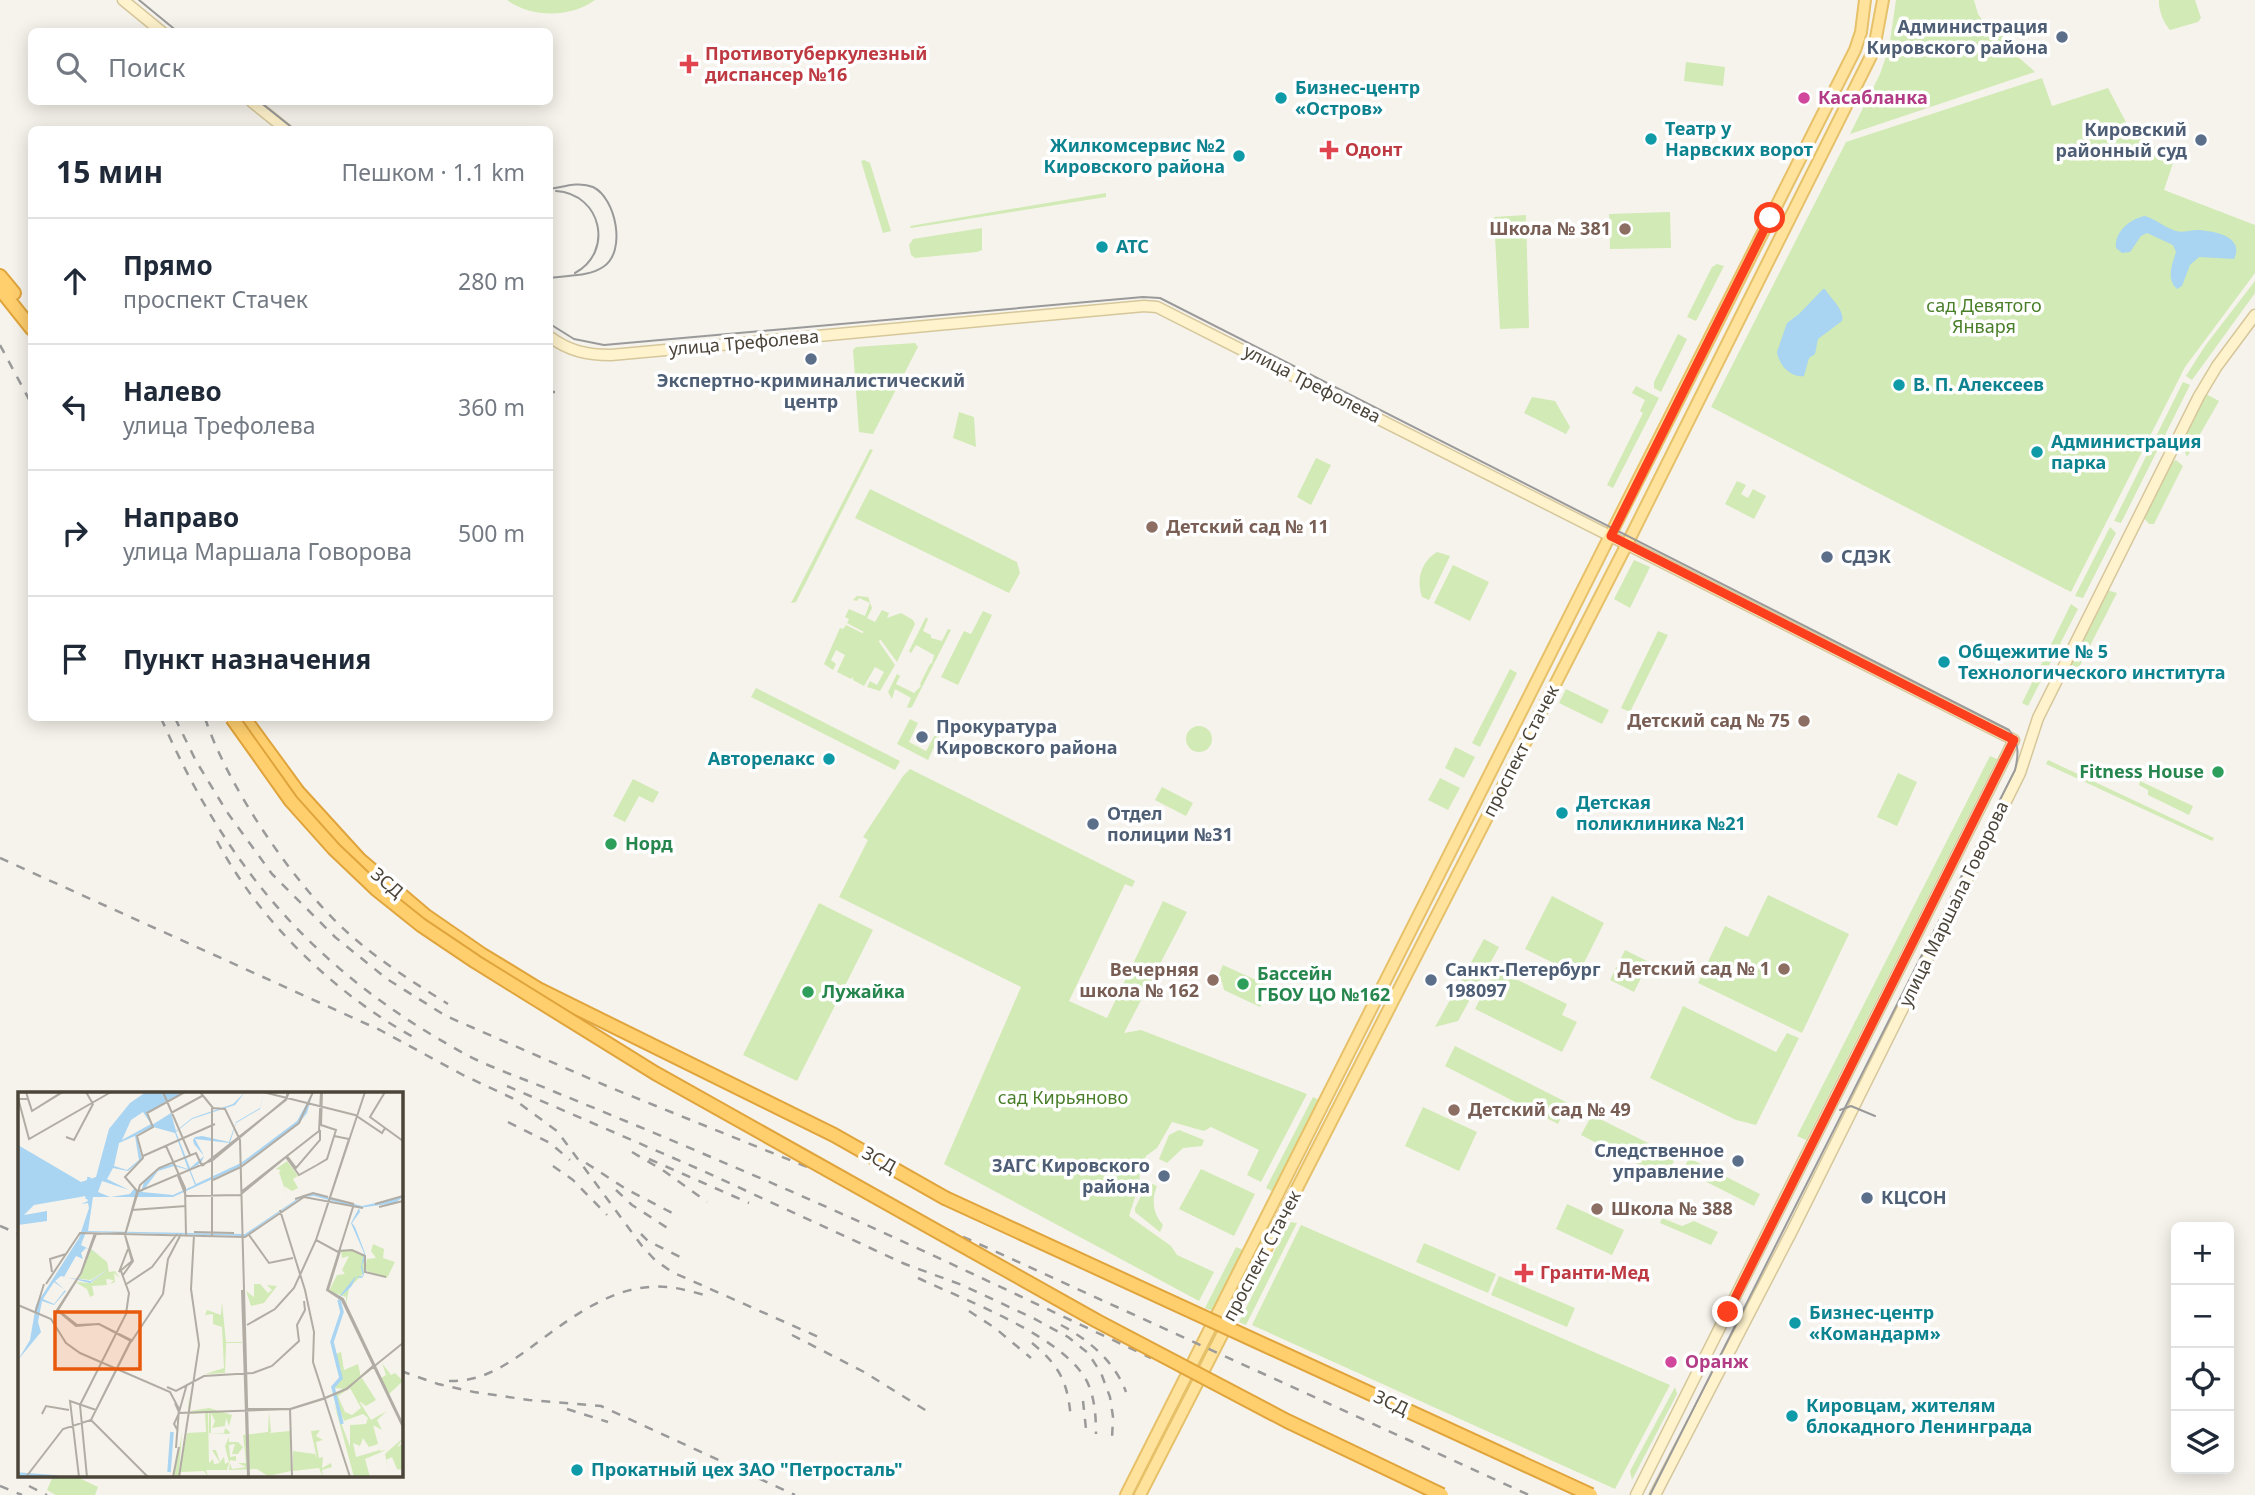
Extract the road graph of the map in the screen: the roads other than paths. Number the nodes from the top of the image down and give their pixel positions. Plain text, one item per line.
1 (123, 0) edge
2 (1865, 0) edge
3 (1883, 0) edge
4 (157, 28) edge
5 (255, 105) edge
6 (282, 126) edge
7 (0, 276) edge
8 (0, 289) edge
9 (28, 310) edge
10 (2255, 315) edge
11 (28, 324) edge
12 (553, 339) edge
13 (1611, 536) junction
14 (1627, 544) junction
15 (234, 721) edge
16 (245, 721) edge
17 (2014, 740) joint
18 (1126, 1495) edge
19 (1140, 1495) edge
20 (1442, 1495) edge
21 (1591, 1495) edge
22 (1636, 1495) edge
23 (1655, 1495) edge

1 - 4 main road
2 - 13 main road, проспект Стачек
3 - 14 main road, проспект Стачек
5 - 6 main road
7 - 9 highway
8 - 11 highway
10 - 23 main road, улица Маршала Говорова
12 - 13 main road, улица Трефолева
13 - 14 main road, улица Трефолева
13 - 18 main road, проспект Стачек
14 - 17 main road, улица Трефолева
14 - 19 main road, проспект Стачек
15 - 20 highway, ЗСД, bridge
16 - 21 highway, ЗСД, bridge
17 - 22 main road, улица Маршала Говорова

